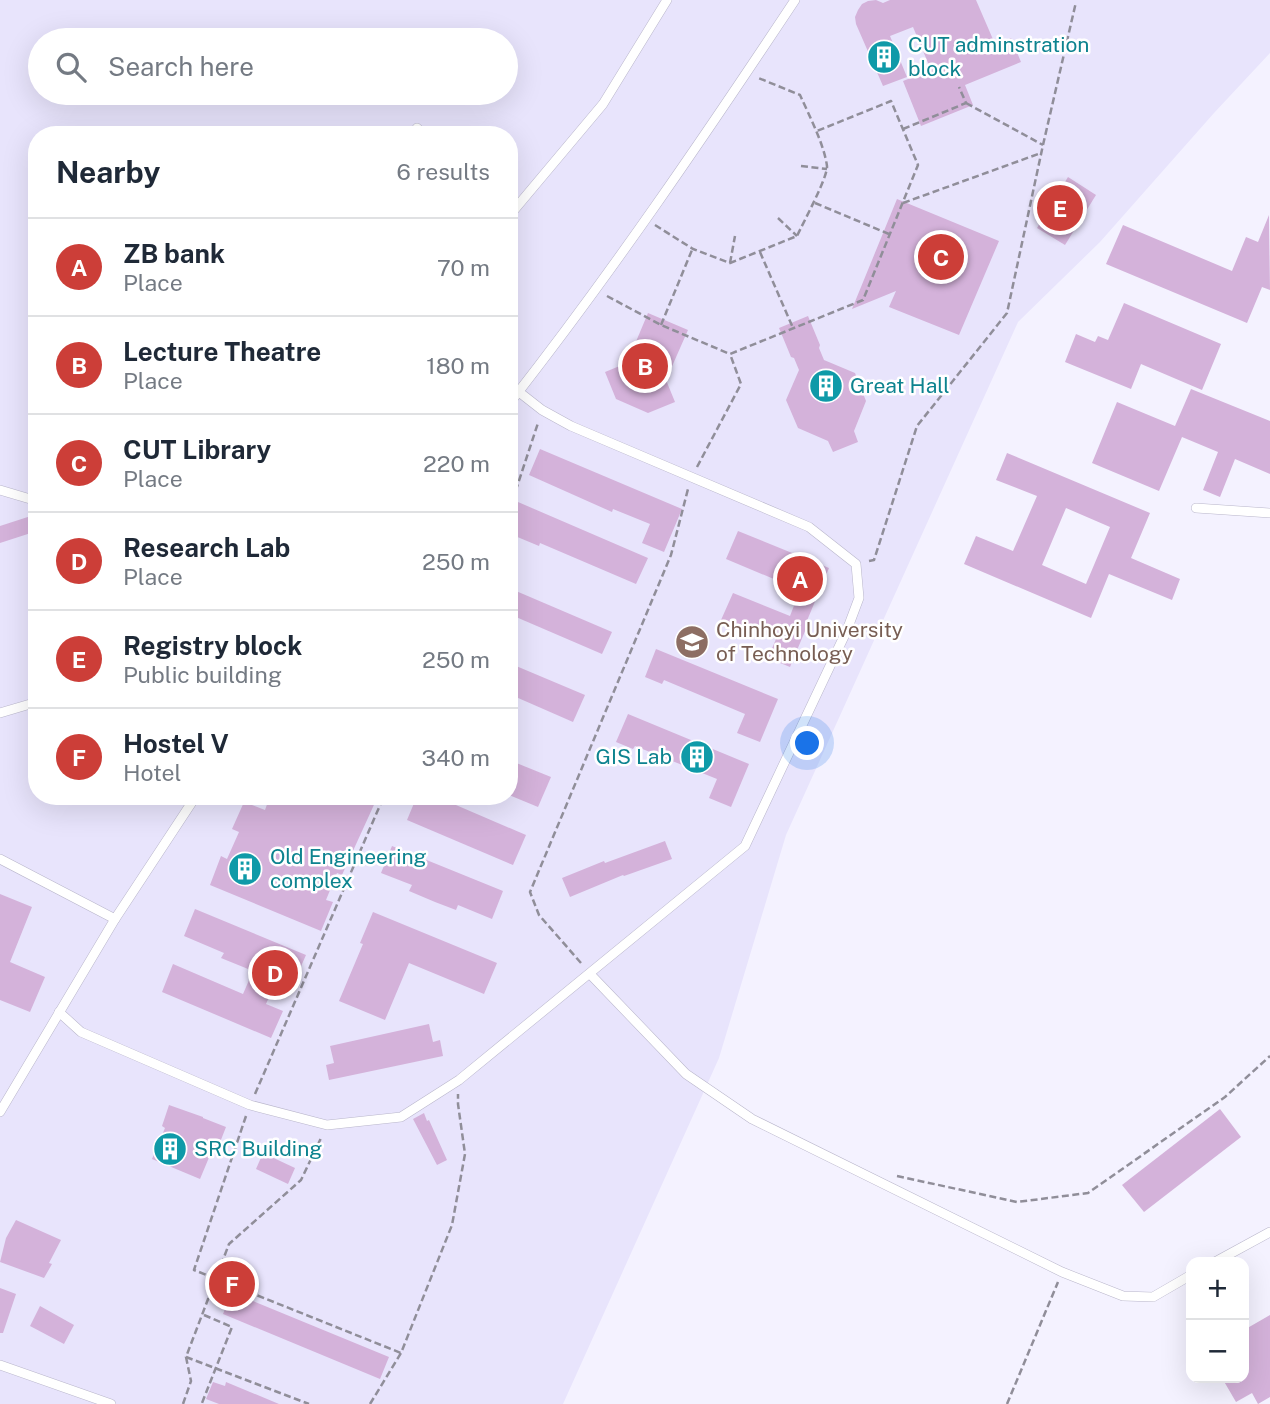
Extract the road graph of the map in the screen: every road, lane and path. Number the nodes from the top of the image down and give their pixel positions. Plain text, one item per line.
1 (667, 0) edge
2 (795, 0) edge
3 (1076, 2) edge
4 (747, 73) junction
5 (959, 87) dead end
6 (966, 103) junction
7 (902, 129) junction
8 (817, 131) junction
9 (1043, 145) junction
10 (1041, 153) junction
11 (801, 166) dead end
12 (827, 169) junction
13 (814, 203) junction
14 (902, 203) junction
15 (518, 204) edge
16 (778, 218) dead end
17 (646, 220) junction
18 (889, 234) junction
19 (735, 236) dead end
20 (797, 236) junction
21 (693, 249) junction
22 (760, 252) junction
23 (730, 263) junction
24 (595, 289) junction
25 (661, 324) junction
26 (793, 328) junction
27 (730, 354) junction
28 (519, 392) joint
29 (542, 410) junction
30 (691, 477) junction
31 (518, 480) edge
32 (0, 490) edge
33 (28, 498) edge
34 (1196, 508) dead end
35 (1270, 513) edge
36 (856, 564) junction
37 (28, 705) edge
38 (0, 713) edge
39 (190, 805) edge
40 (380, 805) edge
41 (0, 859) edge
42 (115, 919) junction
43 (590, 974) junction
44 (59, 1012) junction
45 (1270, 1056) edge
46 (459, 1080) junction
47 (250, 1105) junction
48 (0, 1112) edge
49 (327, 1125) junction
50 (877, 1181) junction
51 (1270, 1232) edge
52 (1224, 1257) edge
53 (1062, 1272) junction
54 (215, 1278) junction
55 (1186, 1278) edge
56 (203, 1315) junction
57 (401, 1353) junction
58 (186, 1357) junction
59 (0, 1365) edge
60 (216, 1367) junction
61 (111, 1404) edge
62 (183, 1404) edge
63 (205, 1404) edge
64 (309, 1404) edge
65 (369, 1404) edge
66 (1007, 1404) edge

1 - 15 lane
2 - 4 lane
3 - 9 path
4 - 8 path
4 - 17 lane
5 - 6 path
6 - 7 path
6 - 9 path
7 - 8 path
7 - 14 path
8 - 12 path
9 - 10 path
10 - 14 path
10 - 36 path
11 - 12 path
12 - 13 path
13 - 18 path
13 - 20 path
14 - 18 path
16 - 20 path
17 - 21 path
17 - 24 lane
18 - 26 path
19 - 23 path
20 - 22 path
21 - 23 path
21 - 25 path
22 - 23 path
22 - 26 path
24 - 25 path
24 - 28 lane
25 - 27 path
26 - 27 path
27 - 30 path
28 - 29 lane
29 - 30 lane
29 - 31 path
30 - 36 lane
30 - 43 path
32 - 33 lane
34 - 35 lane
36 - 43 lane
37 - 38 lane
39 - 42 lane
40 - 47 path
41 - 42 lane
42 - 44 lane
43 - 46 lane
43 - 50 lane
44 - 47 lane
44 - 48 lane
45 - 50 path
46 - 49 lane
46 - 57 path
47 - 49 lane
47 - 54 path
49 - 54 path
50 - 53 lane
51 - 52 lane
53 - 55 lane
53 - 66 path
54 - 56 path
54 - 57 path
56 - 58 path
56 - 60 path
57 - 65 path
58 - 60 path
58 - 62 path
59 - 61 lane
60 - 63 path
60 - 64 path

